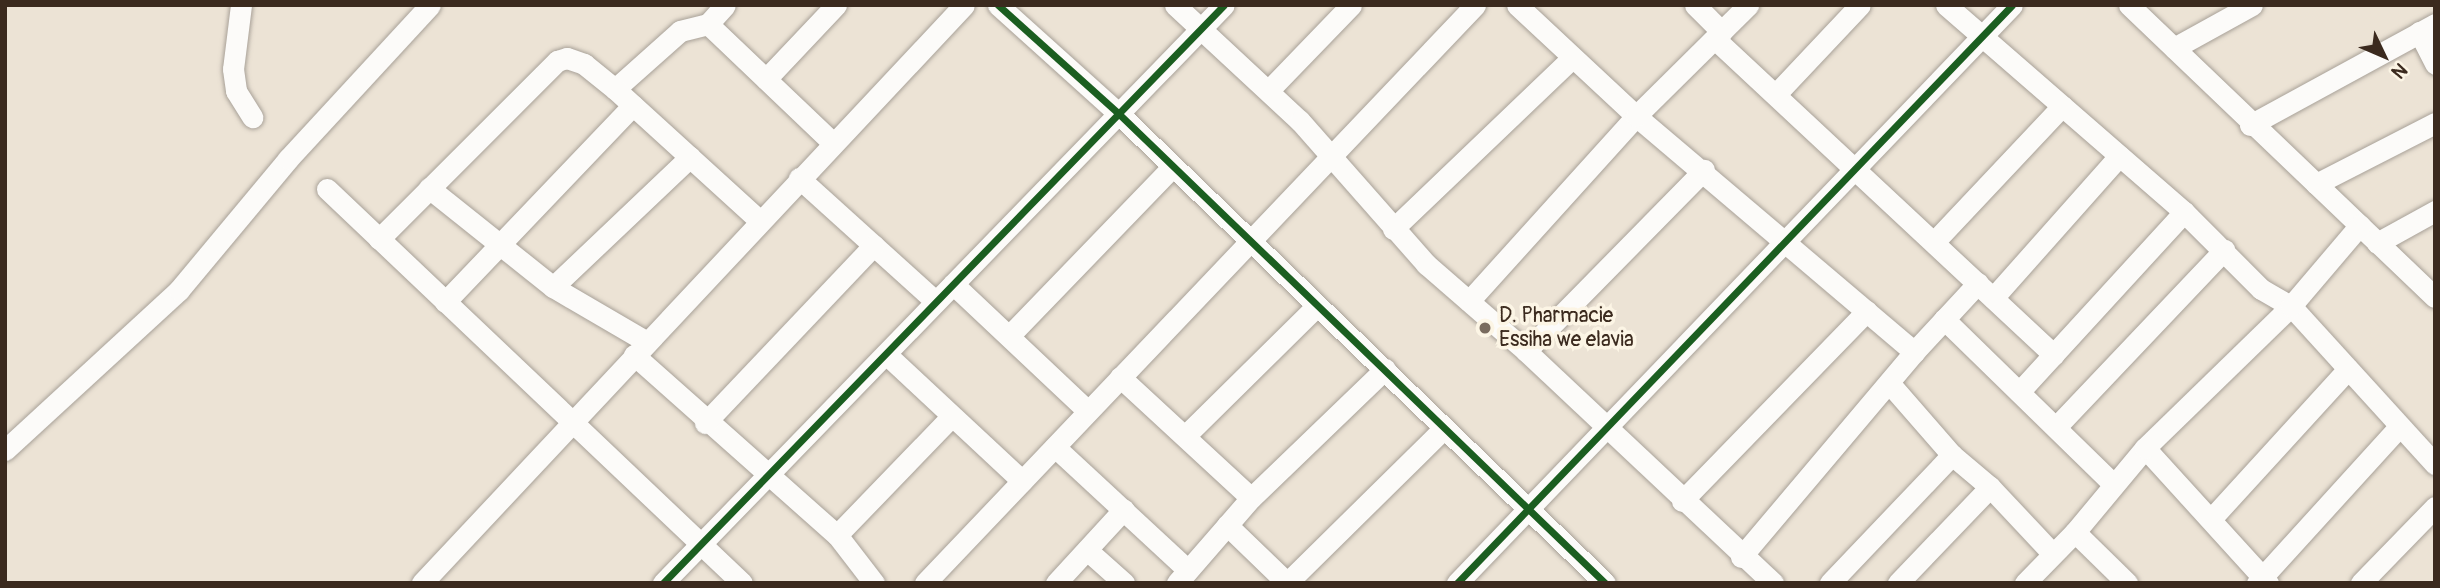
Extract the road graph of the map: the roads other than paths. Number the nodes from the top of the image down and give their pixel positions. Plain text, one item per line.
1 (241, 5) edge
2 (430, 5) edge
3 (725, 5) edge
4 (836, 5) edge
5 (964, 5) edge
6 (999, 5) edge
7 (1175, 5) edge
8 (1224, 5) edge
9 (1351, 5) edge
10 (1517, 5) edge
11 (1695, 5) edge
12 (1748, 5) edge
13 (1860, 5) edge
14 (1946, 5) edge
15 (2012, 5) edge
16 (2129, 5) edge
17 (2252, 5) edge
18 (1468, 8) edge
19 (708, 24) junction
20 (2427, 28) edge
21 (1202, 29) junction
22 (1718, 35) junction
23 (1984, 35) junction
24 (2174, 48) junction
25 (1572, 58) junction
26 (2435, 64) edge
27 (766, 79) junction
28 (615, 89) junction
29 (1269, 90) junction
30 (1776, 94) junction
31 (633, 105) junction
32 (2062, 106) junction
33 (1119, 114) junction
34 (1636, 116) junction
35 (251, 117) dead end
36 (2435, 123) edge
37 (2250, 125) junction
38 (833, 143) junction
39 (2119, 156) junction
40 (690, 157) junction
41 (1332, 157) junction
42 (1172, 166) junction
43 (1855, 166) junction
44 (1704, 170) junction
45 (799, 178) junction
46 (2316, 184) junction
47 (429, 188) junction
48 (327, 189) dead end
49 (2435, 211) edge
50 (2184, 212) junction
51 (760, 221) junction
52 (2360, 225) junction
53 (1393, 229) junction
54 (1785, 238) junction
55 (379, 239) junction
56 (1253, 241) junction
57 (1934, 242) junction
58 (499, 243) junction
59 (2378, 243) junction
60 (874, 245) junction
61 (2224, 250) junction
62 (953, 284) junction
63 (553, 287) junction
64 (1986, 290) junction
65 (2435, 297) edge
66 (935, 301) junction
67 (1469, 301) junction
68 (445, 302) junction
69 (1317, 306) junction
70 (2291, 306) junction
71 (1867, 311) junction
72 (1944, 319) junction
73 (1009, 336) junction
74 (640, 349) junction
75 (1526, 351) junction
76 (1914, 352) junction
77 (886, 354) junction
78 (2054, 355) junction
79 (1385, 369) junction
80 (2348, 369) junction
81 (1120, 377) junction
82 (1890, 384) junction
83 (2020, 391) junction
84 (1088, 411) junction
85 (953, 416) junction
86 (572, 421) junction
87 (705, 423) junction
88 (2057, 426) junction
89 (2399, 426) junction
90 (1606, 427) junction
91 (1444, 428) junction
92 (1186, 435) junction
93 (1055, 447) junction
94 (6, 448) edge
95 (2145, 448) junction
96 (1952, 455) junction
97 (2435, 464) edge
98 (768, 475) junction
99 (1022, 481) junction
100 (2113, 484) junction
101 (1990, 487) junction
102 (1251, 498) junction
103 (1682, 501) junction
104 (1529, 506) junction
105 (2435, 507) edge
106 (1124, 509) junction
107 (2211, 519) junction
108 (1227, 524) junction
109 (2075, 532) junction
110 (836, 534) junction
111 (701, 543) junction
112 (1087, 550) junction
113 (2052, 553) junction
114 (1741, 557) junction
115 (1183, 576) edge
116 (2263, 581) edge
117 (1603, 582) edge
118 (422, 583) edge
119 (663, 583) edge
120 (742, 583) edge
121 (874, 583) edge
122 (925, 583) edge
123 (1056, 583) edge
124 (1124, 583) edge
125 (1287, 583) edge
126 (1457, 583) edge
127 (1773, 583) edge
128 (1830, 583) edge
129 (1898, 583) edge
130 (2025, 583) edge
131 (2127, 583) edge
132 (2361, 583) edge

1 - 35 street
2 - 94 street
3 - 19 street
4 - 27 street
5 - 38 street
6 - 33 street
7 - 21 street
8 - 21 street
9 - 29 street
10 - 25 street
11 - 22 street
12 - 22 street
13 - 30 street
14 - 23 street
15 - 23 street
16 - 24 street
17 - 24 street
18 - 41 street
19 - 27 street
19 - 28 street
20 - 26 street
20 - 37 street
21 - 29 street
21 - 33 street
22 - 30 street
22 - 34 street
23 - 32 street
23 - 43 street
24 - 37 street
25 - 34 street
25 - 53 street
27 - 38 street
28 - 31 street
28 - 47 street
29 - 41 street
30 - 43 street
31 - 40 street
31 - 58 street
32 - 39 street
32 - 57 street
33 - 42 street
33 - 62 street
34 - 44 street
34 - 67 street
36 - 46 street
37 - 46 street
38 - 45 street
39 - 50 street
39 - 64 street
40 - 51 street
40 - 63 street
41 - 53 street
41 - 56 street
42 - 56 street
42 - 73 street
43 - 54 street
43 - 57 street
44 - 54 street
44 - 75 street
45 - 51 street
45 - 60 street
46 - 52 street
47 - 55 street
47 - 58 street
48 - 55 street
49 - 59 street
50 - 61 street
50 - 78 street
51 - 74 street
52 - 59 street
52 - 70 street
53 - 67 street
54 - 71 street
54 - 90 street
55 - 68 street
56 - 69 street
56 - 81 street
57 - 64 street
58 - 63 street
58 - 68 street
59 - 65 street
60 - 66 street
60 - 87 street
61 - 70 street
61 - 88 street
62 - 66 street
62 - 73 street
63 - 74 street
64 - 72 street
64 - 78 street
66 - 77 street
67 - 75 street
68 - 86 street
69 - 79 street
69 - 92 street
70 - 80 street
70 - 95 street
71 - 76 street
71 - 103 street
72 - 76 street
72 - 83 street
73 - 84 street
74 - 86 street
74 - 87 street
75 - 90 street
76 - 82 street
77 - 85 street
77 - 98 street
78 - 83 street
79 - 91 street
79 - 102 street
80 - 89 street
80 - 107 street
81 - 84 street
81 - 92 street
82 - 96 street
82 - 114 street
83 - 88 street
84 - 93 street
85 - 99 street
85 - 110 street
86 - 111 street
86 - 118 street
87 - 98 street
88 - 100 street
89 - 97 street
89 - 116 street
90 - 103 street
90 - 104 street
91 - 104 street
91 - 125 street
92 - 102 street
93 - 99 street
93 - 106 street
95 - 100 street
95 - 107 street
96 - 101 street
96 - 128 street
98 - 110 street
98 - 111 street
99 - 122 street
100 - 109 street
101 - 113 street
101 - 129 street
102 - 108 street
103 - 114 street
104 - 117 street
104 - 126 street
105 - 132 street
106 - 112 street
106 - 115 street
107 - 116 street
108 - 115 street
108 - 125 street
109 - 113 street
109 - 131 street
110 - 121 street
111 - 119 street
111 - 120 street
112 - 123 street
112 - 124 street
113 - 130 street
114 - 127 street

